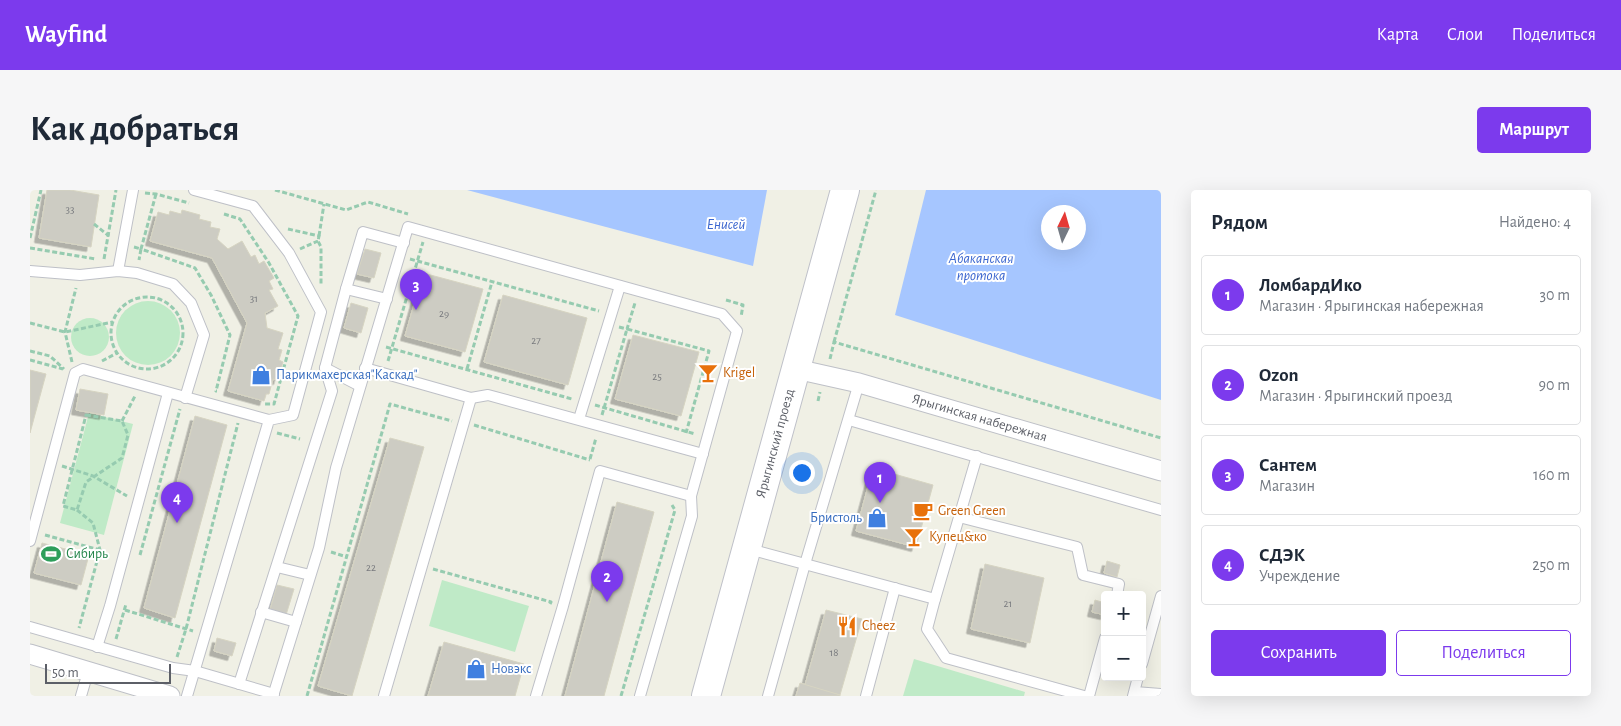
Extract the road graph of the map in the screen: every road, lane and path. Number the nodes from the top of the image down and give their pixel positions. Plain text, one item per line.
1 (41, 190) edge
2 (116, 190) edge
3 (133, 190) edge
4 (194, 190) edge
5 (275, 190) edge
6 (845, 190) edge
7 (876, 190) edge
8 (368, 202) dead end
9 (324, 204) junction
10 (194, 205) dead end
11 (222, 213) dead end
12 (94, 224) dead end
13 (267, 224) junction
14 (426, 232) junction
15 (108, 236) junction
16 (319, 236) junction
17 (30, 238) edge
18 (125, 239) junction
19 (404, 243) junction
20 (30, 248) edge
21 (400, 256) junction
22 (417, 261) junction
23 (30, 271) edge
24 (118, 271) junction
25 (80, 275) junction
26 (492, 282) junction
27 (620, 286) junction
28 (346, 289) junction
29 (639, 291) junction
30 (387, 299) junction
31 (599, 311) junction
32 (321, 312) junction
33 (610, 319) junction
34 (596, 320) dead end
35 (113, 322) junction
36 (30, 324) edge
37 (628, 329) junction
38 (65, 332) junction
39 (834, 342) junction
40 (30, 351) edge
41 (326, 368) junction
42 (365, 368) junction
43 (796, 369) junction
44 (466, 370) junction
45 (72, 372) junction
46 (825, 376) junction
47 (859, 383) junction
48 (141, 386) junction
49 (360, 386) junction
50 (575, 390) dead end
51 (168, 393) junction
52 (223, 393) dead end
53 (185, 398) junction
54 (471, 398) junction
55 (572, 399) junction
56 (818, 401) dead end
57 (584, 402) junction
58 (262, 404) dead end
59 (604, 408) junction
60 (180, 409) dead end
61 (540, 410) junction
62 (476, 416) dead end
63 (579, 419) junction
64 (848, 420) junction
65 (122, 421) junction
66 (228, 422) dead end
67 (268, 425) junction
68 (474, 425) junction
69 (449, 430) dead end
70 (687, 432) junction
71 (471, 434) dead end
72 (707, 438) junction
73 (1161, 438) edge
74 (300, 439) dead end
75 (703, 454) junction
76 (977, 456) junction
77 (588, 467) dead end
78 (73, 468) junction
79 (1161, 471) edge
80 (93, 476) junction
81 (691, 496) junction
82 (138, 501) junction
83 (671, 502) dead end
84 (153, 506) junction
85 (77, 510) junction
86 (1161, 510) edge
87 (959, 516) junction
88 (31, 536) edge
89 (746, 548) junction
90 (100, 550) junction
91 (138, 559) dead end
92 (805, 564) junction
93 (277, 567) junction
94 (431, 568) dead end
95 (310, 575) junction
96 (895, 588) junction
97 (1117, 591) edge
98 (553, 593) dead end
99 (1161, 596) edge
100 (935, 599) junction
101 (550, 602) junction
102 (126, 603) dead end
103 (110, 606) junction
104 (124, 610) junction
105 (261, 612) junction
106 (548, 612) dead end
107 (296, 622) junction
108 (30, 627) edge
109 (186, 629) junction
110 (206, 635) junction
111 (76, 641) junction
112 (97, 647) junction
113 (1146, 650) edge
114 (112, 652) junction
115 (1101, 652) edge
116 (30, 654) edge
117 (173, 668) junction
118 (195, 671) junction
119 (88, 672) junction
120 (1137, 681) edge
121 (239, 684) junction
122 (1134, 694) edge
123 (1161, 694) edge
124 (273, 695) edge
125 (81, 696) edge
126 (170, 696) edge
127 (187, 696) edge
128 (306, 696) edge
129 (384, 696) edge
130 (536, 696) edge
131 (621, 696) edge
132 (640, 696) edge
133 (706, 696) edge
134 (768, 696) edge
135 (866, 696) edge
136 (1084, 696) edge
137 (1089, 696) edge

1 - 17 path
2 - 15 path
3 - 18 lane
4 - 13 lane
5 - 9 path
6 - 43 main road, Ярыгинский проезд
7 - 39 path
8 - 9 path
9 - 16 path
10 - 52 path
11 - 58 path
12 - 15 path
13 - 16 path
13 - 32 lane
14 - 19 lane
14 - 22 path
14 - 27 lane
15 - 18 path
15 - 20 path
16 - 32 path
18 - 24 lane
19 - 21 lane
19 - 28 lane
21 - 22 path
21 - 30 lane
22 - 26 path
22 - 44 path
23 - 25 lane
24 - 25 lane
24 - 53 lane
25 - 38 path
26 - 31 path
26 - 44 path
27 - 29 lane
27 - 33 lane
28 - 30 lane
28 - 41 lane
29 - 37 path
29 - 72 lane
30 - 42 lane
31 - 33 path
31 - 34 path
32 - 67 lane
33 - 37 path
33 - 57 lane
35 - 35 path
35 - 38 path
36 - 38 path
37 - 59 path
37 - 70 path
38 - 45 path
39 - 46 path
39 - 73 path
40 - 45 path
41 - 49 lane
41 - 93 lane
42 - 49 lane
42 - 54 lane
43 - 46 street, Ярыгинская набережная
43 - 89 main road, Ярыгинский проезд
44 - 55 path
45 - 48 lane
45 - 88 lane
46 - 47 street, Ярыгинская набережная
46 - 56 path
47 - 64 lane
47 - 79 street, Ярыгинская набережная
48 - 51 lane
48 - 65 path
49 - 95 lane
50 - 55 path
51 - 53 lane
51 - 82 lane
53 - 67 lane
54 - 61 lane
54 - 129 lane
55 - 57 path
55 - 61 path
57 - 59 path
57 - 63 lane
59 - 70 path
60 - 84 path
61 - 63 lane
62 - 68 path
63 - 75 lane
64 - 76 lane
64 - 92 lane
65 - 78 path
65 - 80 path
66 - 109 path
67 - 74 path
67 - 110 lane
68 - 71 path
68 - 77 path
69 - 128 path
70 - 72 path
72 - 75 lane
75 - 81 lane
76 - 86 lane
76 - 87 lane
78 - 80 path
78 - 85 path
80 - 82 path
80 - 85 path
81 - 130 lane
81 - 132 lane
82 - 84 path
82 - 103 lane
83 - 131 path
84 - 91 path
85 - 90 path
87 - 97 lane
87 - 100 lane
88 - 90 path
89 - 92 lane
89 - 133 main road, Ярыгинский проезд
90 - 111 path
92 - 96 lane
92 - 134 lane
93 - 95 lane
93 - 105 lane
94 - 101 path
95 - 107 lane
96 - 100 lane
96 - 135 lane
98 - 101 path
99 - 113 lane
100 - 136 lane
101 - 106 path
102 - 104 path
103 - 104 path
103 - 112 lane
104 - 109 path
104 - 114 path
105 - 107 lane
105 - 121 lane
107 - 124 lane
108 - 111 lane
109 - 110 path
109 - 117 path
110 - 118 lane
111 - 112 lane
112 - 114 lane
114 - 117 lane
115 - 137 lane
116 - 119 street
117 - 118 lane
118 - 121 lane
118 - 127 lane
119 - 125 lane
119 - 126 street
120 - 122 lane
121 - 124 lane
122 - 123 lane

